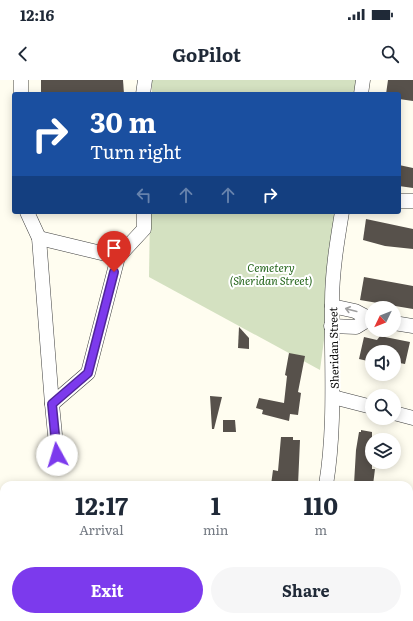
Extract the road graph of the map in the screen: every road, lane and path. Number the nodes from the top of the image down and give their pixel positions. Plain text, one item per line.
1 (21, 80) edge
2 (145, 80) edge
3 (363, 80) edge
4 (21, 92) edge
5 (143, 92) edge
6 (361, 92) edge
7 (401, 200) edge
8 (413, 201) edge
9 (28, 214) edge
10 (144, 214) edge
11 (342, 214) edge
12 (39, 238) junction
13 (118, 257) junction
14 (332, 306) junction
15 (365, 316) edge
16 (365, 322) edge
17 (401, 324) edge
18 (331, 326) junction
19 (413, 326) edge
20 (334, 397) junction
21 (52, 404) junction
22 (365, 405) edge
23 (401, 415) edge
24 (413, 418) edge
25 (57, 455) dead end
26 (326, 481) edge

1 - 4 street
2 - 5 street
3 - 6 street
7 - 8 street
9 - 12 street
10 - 13 street
11 - 14 street, Sheridan Street
12 - 13 street
12 - 21 street
13 - 21 street
15 -> 14 street
14 - 18 street, Sheridan Street
16 - 18 street
17 - 19 street
18 - 20 street, Sheridan Street
20 - 22 street
20 - 26 street, Sheridan Street
21 - 25 street
23 - 24 street

